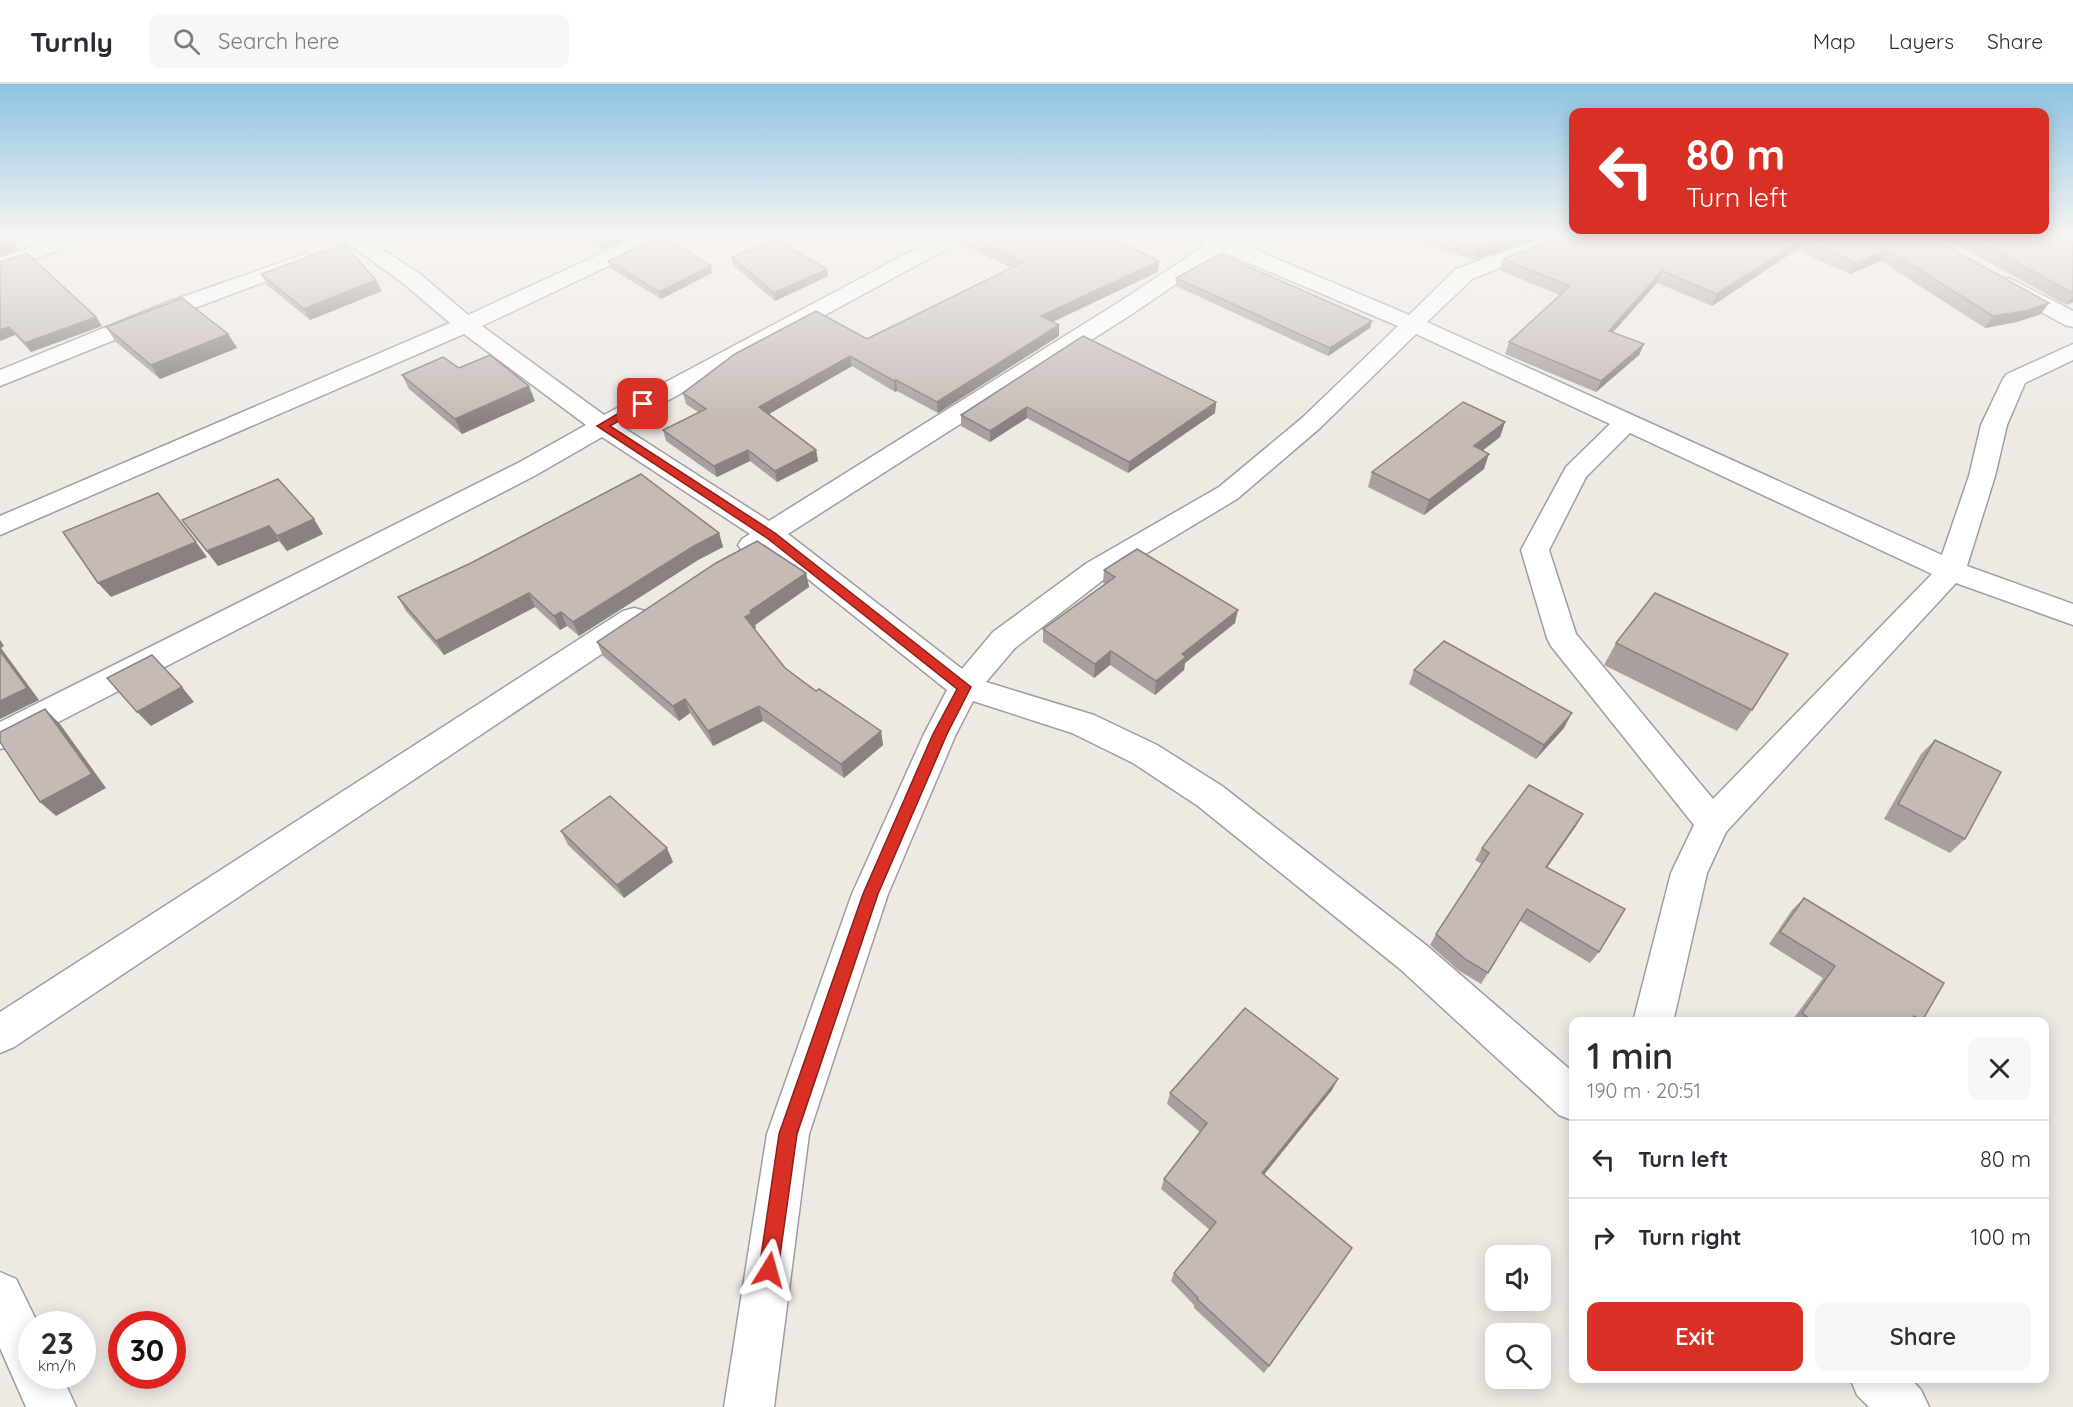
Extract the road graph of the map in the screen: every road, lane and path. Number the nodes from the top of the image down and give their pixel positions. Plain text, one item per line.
1 (199, 298) edge
2 (434, 298) edge
3 (524, 298) edge
4 (841, 298) edge
5 (1139, 298) edge
6 (1352, 298) edge
7 (1441, 298) edge
8 (2032, 298) edge
9 (2073, 320) edge
10 (1415, 324) junction
11 (466, 325) junction
12 (2073, 351) edge
13 (0, 379) edge
14 (1629, 421) junction
15 (603, 426) junction
16 (0, 526) edge
17 (771, 535) junction
18 (729, 557) edge
19 (1951, 571) junction
20 (659, 601) edge
21 (2073, 615) edge
22 (964, 687) junction
23 (0, 737) edge
24 (1712, 823) junction
25 (1654, 1017) edge
26 (0, 1034) edge
27 (1569, 1097) edge
28 (0, 1294) edge
29 (18, 1333) edge
30 (1879, 1383) edge
31 (43, 1389) edge
32 (51, 1407) edge
33 (749, 1407) edge
34 (1904, 1407) edge

1 - 13 street
2 - 11 street
3 - 11 street
4 - 15 street
5 - 17 street
6 - 10 street
7 - 10 street
8 - 9 street
10 - 14 street
10 - 22 street
11 - 15 street
11 - 16 street
12 - 19 street
14 - 19 street
14 - 24 street
15 - 17 street
15 - 23 street
17 - 18 street
17 - 22 street
19 - 21 street
19 - 24 street
20 - 26 street
22 - 27 street
22 - 33 street
24 - 25 street
28 - 29 street
30 - 34 street
31 - 32 street

